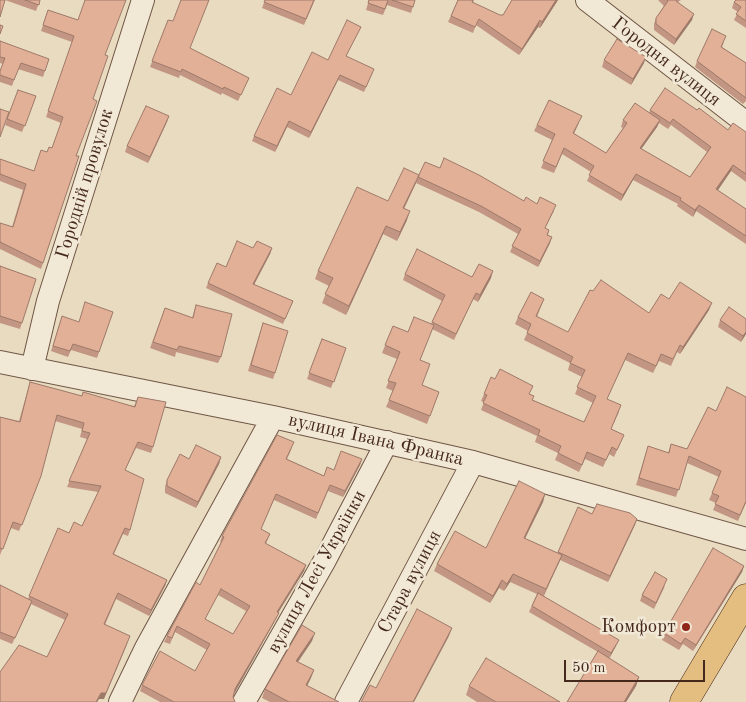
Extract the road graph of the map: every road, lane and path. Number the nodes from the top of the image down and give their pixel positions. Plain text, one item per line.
1 (143, 0) edge
2 (587, 0) edge
3 (746, 123) edge
4 (0, 362) edge
5 (32, 369) junction
6 (273, 418) junction
7 (387, 442) junction
8 (473, 462) junction
9 (746, 539) edge
10 (746, 598) edge
11 (120, 702) edge
12 (244, 702) edge
13 (346, 702) edge
14 (684, 702) edge

1 - 5 street, Городній провулок
2 - 3 street, Городня вулиця
4 - 5 street, вулиця Івана Франка
5 - 6 street, вулиця Івана Франка
6 - 7 street, вулиця Івана Франка
6 - 11 street
7 - 8 street, вулиця Івана Франка
7 - 12 street, вулиця Лесі Українки
8 - 9 street, вулиця Івана Франка
8 - 13 street, Стара вулиця
10 - 14 main road

